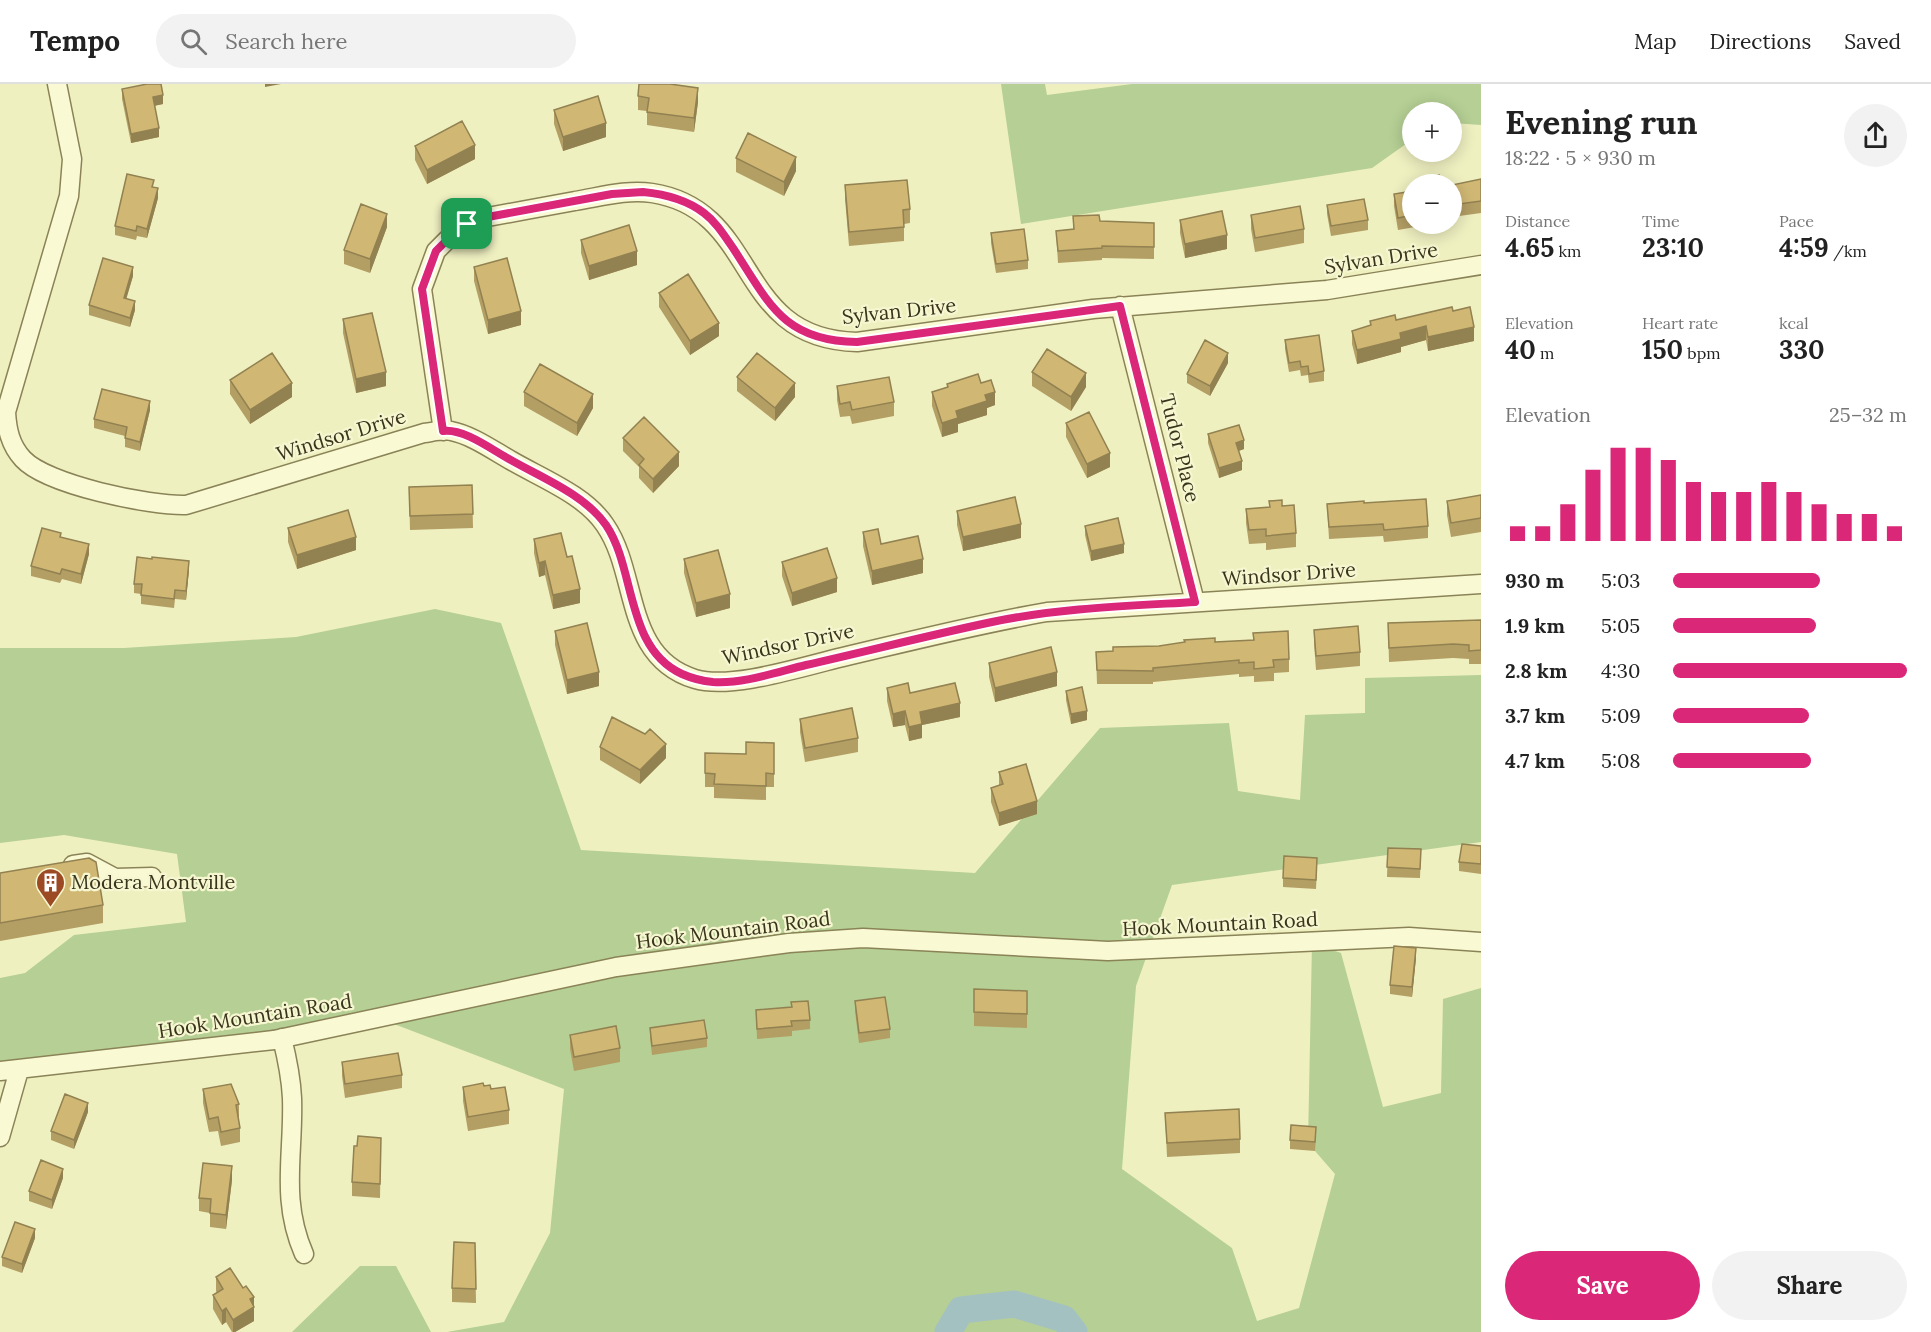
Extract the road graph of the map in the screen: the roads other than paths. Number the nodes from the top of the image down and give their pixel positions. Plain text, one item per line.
1 (57, 84) edge
2 (1481, 265) edge
3 (1120, 306) junction
4 (443, 431) junction
5 (1481, 584) edge
6 (1195, 602) junction
7 (55, 867) edge
8 (152, 877) dead end
9 (1481, 942) edge
10 (282, 1038) junction
11 (19, 1070) junction
12 (0, 1071) edge
13 (0, 1137) edge
14 (303, 1254) dead end

1 - 4 street, Windsor Drive
2 - 3 street, Sylvan Drive
3 - 4 street, Sylvan Drive
3 - 6 street, Tudor Place
4 - 6 street, Windsor Drive
5 - 6 street, Windsor Drive
7 - 8 street
9 - 10 street, Hook Mountain Road
10 - 11 street, Hook Mountain Road
10 - 14 street
11 - 12 street, Hook Mountain Road
11 - 13 street

